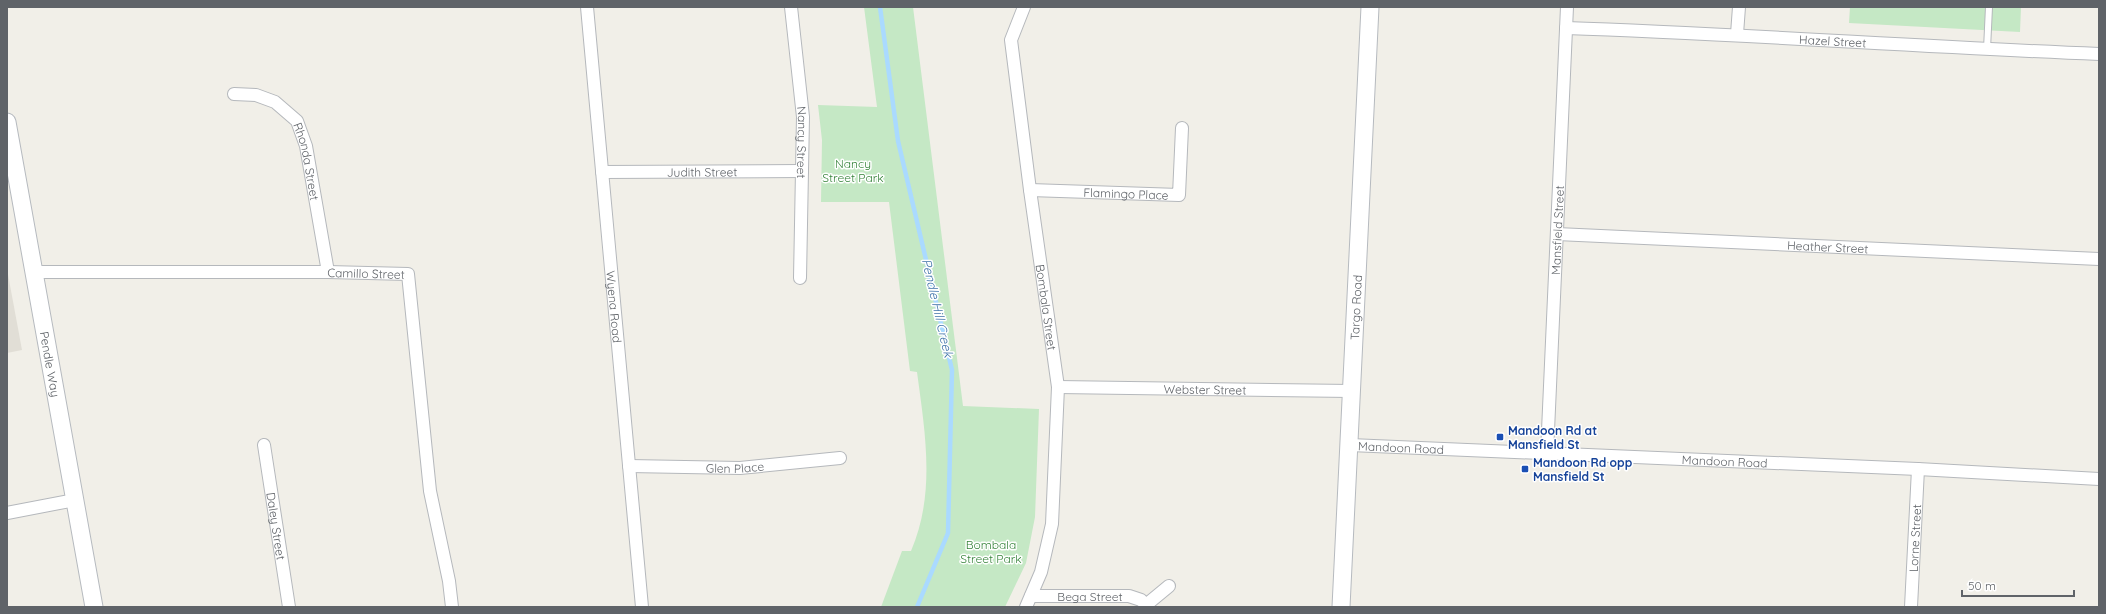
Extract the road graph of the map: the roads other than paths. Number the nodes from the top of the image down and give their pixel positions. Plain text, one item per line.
1 (587, 7) edge
2 (792, 7) edge
3 (1024, 7) edge
4 (1370, 7) edge
5 (1567, 7) edge
6 (1739, 7) edge
7 (1989, 7) edge
8 (1566, 28) junction
9 (1737, 34) junction
10 (1987, 49) junction
11 (2099, 54) edge
12 (234, 94) dead end
13 (7, 122) edge
14 (1182, 128) dead end
15 (802, 171) junction
16 (602, 172) junction
17 (1030, 190) junction
18 (1557, 234) junction
19 (2099, 259) edge
20 (35, 272) junction
21 (328, 272) junction
22 (800, 278) dead end
23 (1058, 387) junction
24 (1352, 391) junction
25 (264, 445) dead end
26 (1350, 445) junction
27 (1547, 453) junction
28 (840, 458) dead end
29 (629, 466) junction
30 (1918, 469) junction
31 (2099, 479) edge
32 (75, 500) junction
33 (7, 513) edge
34 (1169, 586) dead end
35 (1031, 596) junction
36 (1147, 606) edge
37 (94, 607) edge
38 (289, 607) edge
39 (452, 607) edge
40 (642, 607) edge
41 (1026, 607) edge
42 (1341, 607) edge
43 (1911, 607) edge

1 - 16 street, Wyena Road
2 - 15 street, Nancy Street
3 - 17 street, Bombala Street
4 - 24 street, Targo Road
5 - 8 street, Mansfield Street
6 - 9 street
7 - 10 lane
8 - 9 street, Hazel Street
8 - 18 street, Mansfield Street
9 - 10 street, Hazel Street
10 - 11 street, Hazel Street
12 - 21 street, Rhonda Street
13 - 20 street, Pendle Way
14 - 17 street, Flamingo Place
15 - 16 street, Judith Street
15 - 22 street, Nancy Street
16 - 29 street, Wyena Road
17 - 23 street, Bombala Street
18 - 19 street, Heather Street
18 - 27 street, Mansfield Street
20 - 21 street, Camillo Street
20 - 32 street, Pendle Way
21 - 39 street, Camillo Street
23 - 24 street, Webster Street
23 - 35 street, Bombala Street
24 - 26 street, Targo Road
25 - 38 street, Daley Street
26 - 27 street, Mandoon Road
26 - 42 street, Targo Road
27 - 30 street, Mandoon Road
28 - 29 street, Glen Place
29 - 40 street, Wyena Road
30 - 31 street, Mandoon Road
30 - 43 street, Lorne Street
32 - 33 street
32 - 37 street, Pendle Way
34 - 36 street, Bega Street
35 - 36 street, Bega Street
35 - 41 street, Bombala Street

